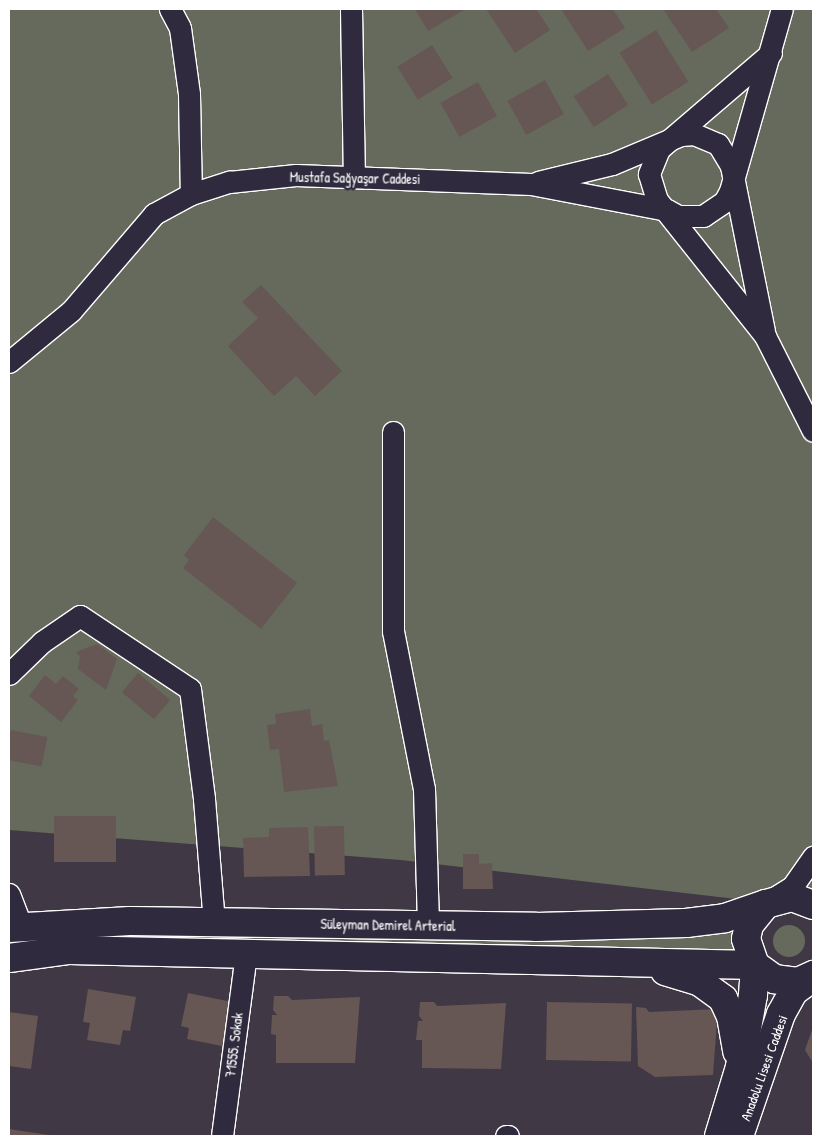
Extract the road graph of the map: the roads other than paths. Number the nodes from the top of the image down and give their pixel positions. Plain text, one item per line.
1 (170, 9) edge
2 (351, 9) edge
3 (782, 9) edge
4 (772, 53) junction
5 (669, 140) junction
6 (354, 177) junction
7 (733, 179) junction
8 (531, 184) junction
9 (192, 194) junction
10 (667, 210) junction
11 (765, 336) junction
12 (9, 362) edge
13 (813, 431) edge
14 (394, 432) dead end
15 (9, 674) edge
16 (813, 857) edge
17 (9, 894) edge
18 (766, 904) junction
19 (813, 905) edge
20 (214, 923) junction
21 (428, 926) junction
22 (15, 927) edge
23 (246, 954) junction
24 (9, 958) edge
25 (634, 962) junction
26 (755, 965) junction
27 (812, 976) edge
28 (740, 1067) junction
29 (222, 1136) edge
30 (719, 1136) edge
31 (739, 1136) edge

1 - 9 street
2 - 6 street
3 - 4 street
4 - 5 street
4 - 7 street
5 - 7 street
5 - 8 street
5 - 10 street
6 - 8 street, Mustafa Sağyaşar Caddesi
6 - 9 street, Mustafa Sağyaşar Caddesi
7 - 10 street
7 - 11 street
8 - 10 street
9 - 12 street, Mustafa Sağyaşar Caddesi
10 - 11 street
11 - 13 street
14 - 21 street
15 - 20 street
16 - 18 street
17 - 22 street
18 - 19 main road, Süleyman Demirel Arterial
18 - 21 main road, Süleyman Demirel Arterial
18 - 26 main road
20 - 21 main road, Süleyman Demirel Arterial
20 - 22 main road, Süleyman Demirel Arterial
23 - 24 main road
23 - 25 main road
23 - 29 street, 71555. Sokak
25 - 26 main road
25 - 28 main road
26 - 27 main road
26 - 28 main road, Anadolu Lisesi Caddesi
27 - 31 main road, Anadolu Lisesi Caddesi
28 - 30 main road, Anadolu Lisesi Caddesi

